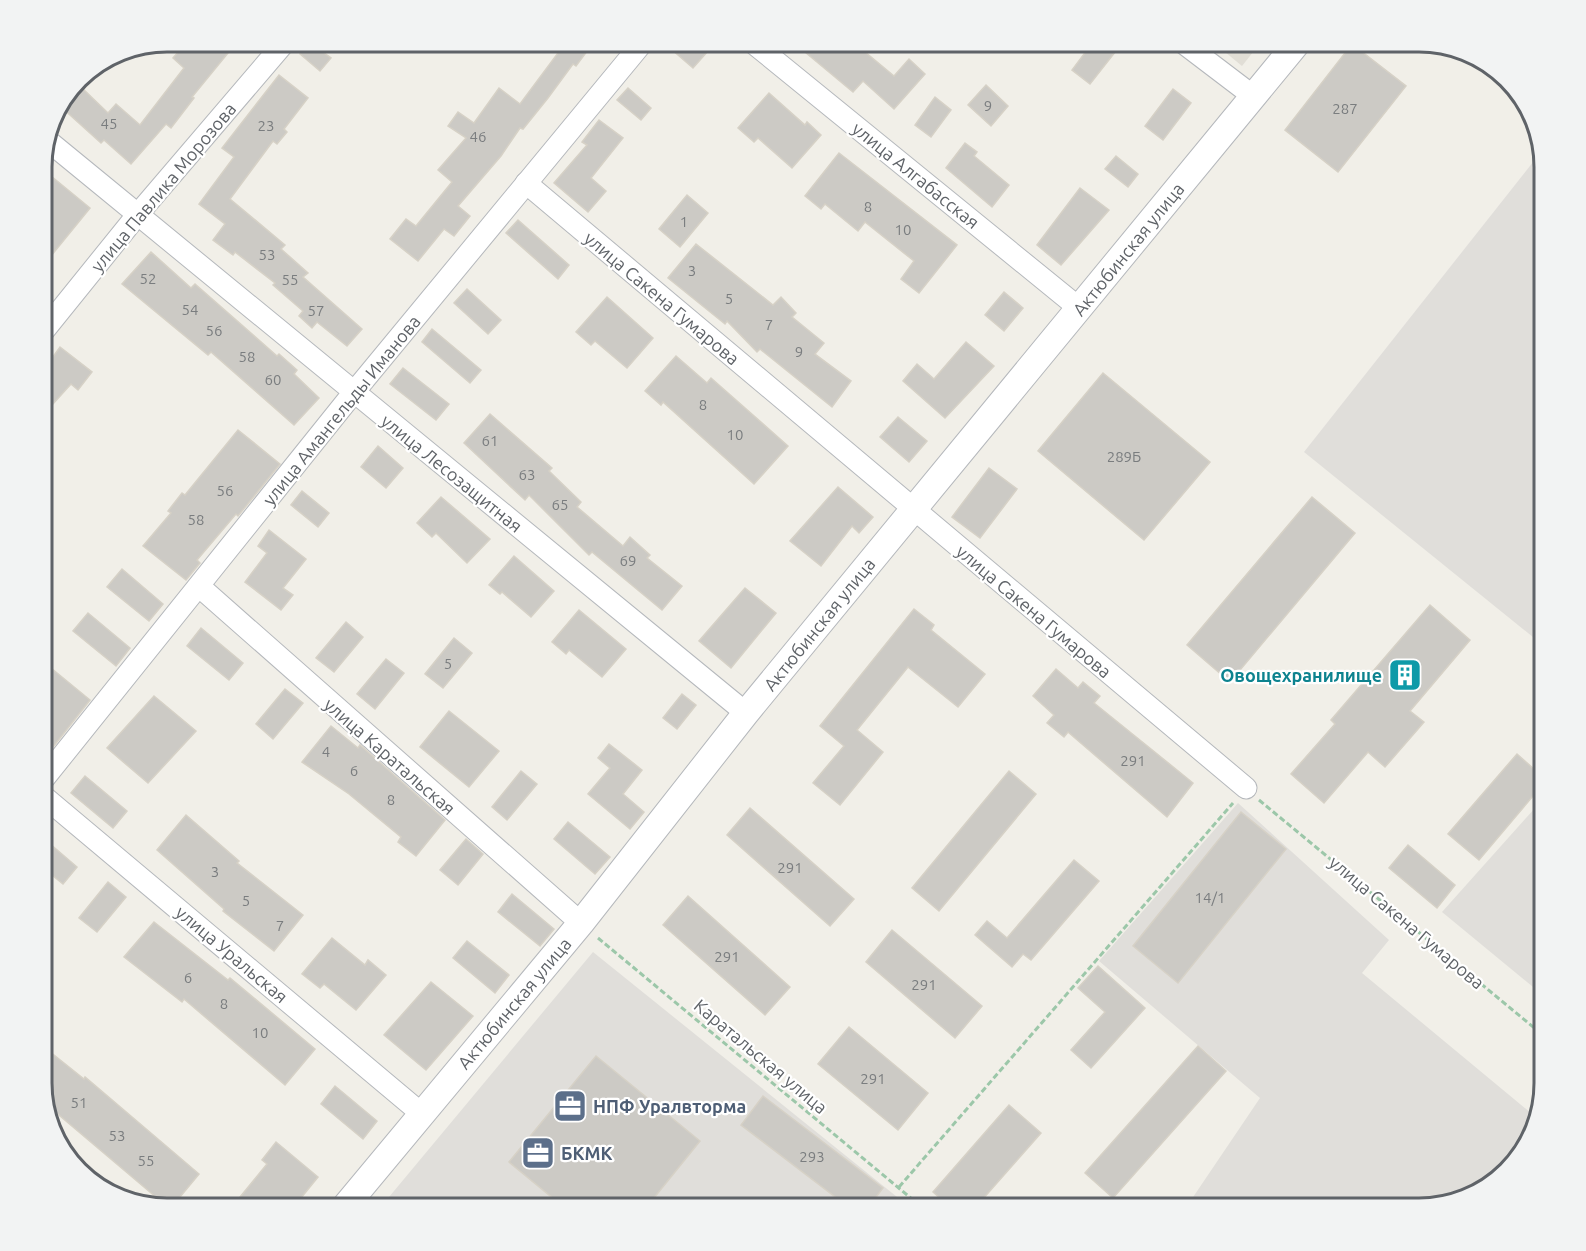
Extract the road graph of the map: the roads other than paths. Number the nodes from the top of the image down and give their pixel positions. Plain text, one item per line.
1 (276, 52) edge
2 (635, 52) edge
3 (764, 52) edge
4 (1195, 52) edge
5 (1290, 52) edge
6 (1253, 96) junction
7 (54, 146) edge
8 (526, 183) junction
9 (138, 214) junction
10 (1079, 308) junction
11 (53, 319) edge
12 (354, 392) junction
13 (913, 510) junction
14 (200, 587) junction
15 (746, 713) junction
16 (53, 767) edge
17 (1246, 788) road end
18 (53, 804) edge
19 (580, 924) junction
20 (422, 1114) junction
21 (352, 1198) edge

1 - 9 street, улица Павлика Морозова
2 - 8 street, улица Амангельды Иманова
3 - 10 street, улица Алгабасская
4 - 6 street
5 - 6 street, Актюбинская улица
6 - 10 street, Актюбинская улица
7 - 9 street, улица Лесозащитная
8 - 12 street, улица Амангельды Иманова
8 - 13 street, улица Сакена Гумарова
9 - 11 street, улица Павлика Морозова
9 - 12 street, улица Лесозащитная
10 - 13 street, Актюбинская улица
12 - 14 street, улица Амангельды Иманова
12 - 15 street, улица Лесозащитная
13 - 15 street, Актюбинская улица
13 - 17 street, улица Сакена Гумарова
14 - 16 street, улица Амангельды Иманова
14 - 19 street, улица Каратальская
15 - 19 street, Актюбинская улица
18 - 20 street, улица Уральская
19 - 20 street, Актюбинская улица
20 - 21 street, Актюбинская улица

